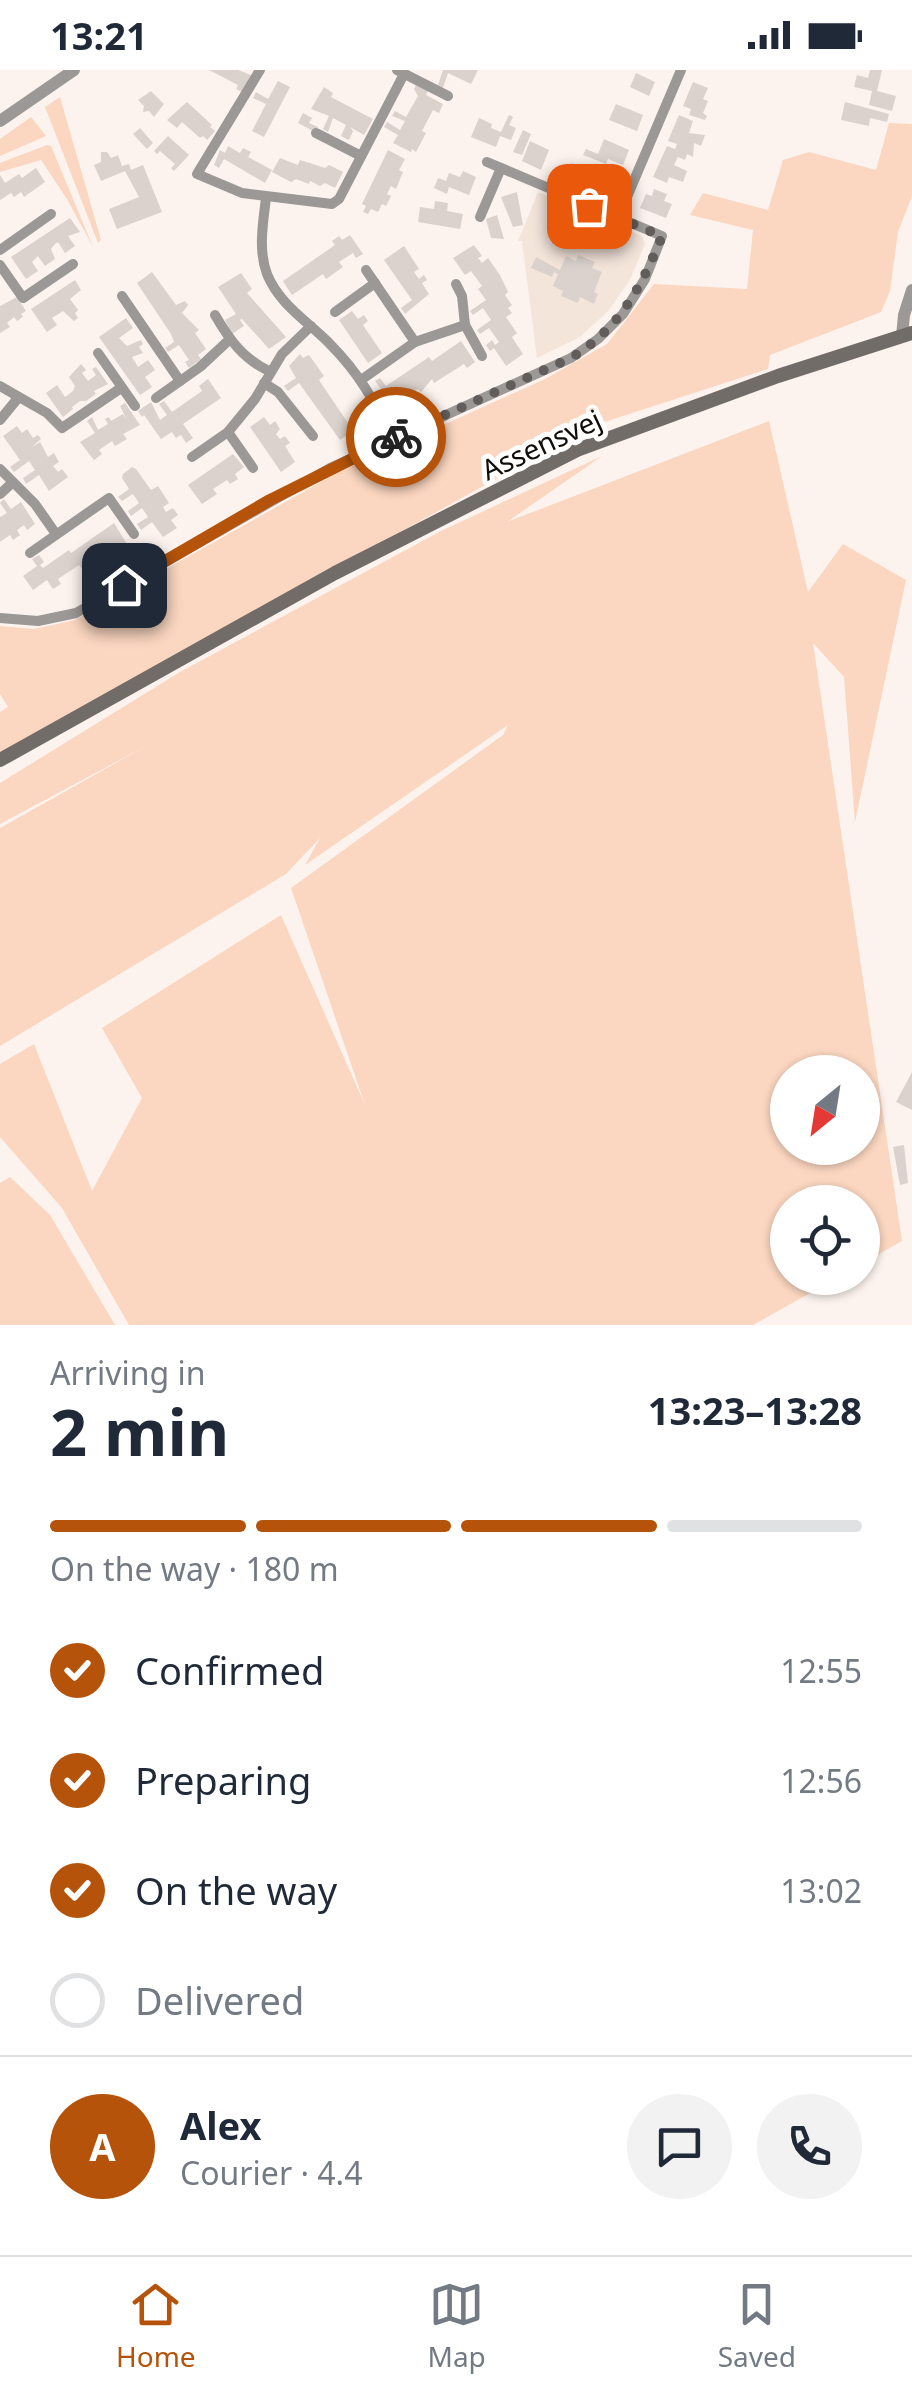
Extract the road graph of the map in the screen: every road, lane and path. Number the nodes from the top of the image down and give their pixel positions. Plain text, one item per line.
1 (74, 70) edge
2 (260, 70) edge
3 (681, 70) edge
4 (400, 72) edge
5 (448, 96) dead end
6 (0, 120) edge
7 (316, 133) dead end
8 (361, 156) junction
9 (487, 162) dead end
10 (501, 168) junction
11 (266, 198) junction
12 (50, 214) dead end
13 (480, 217) dead end
14 (618, 218) junction
15 (0, 250) edge
16 (0, 264) edge
17 (73, 264) dead end
18 (366, 270) dead end
19 (4, 280) edge
20 (375, 283) junction
21 (456, 284) dead end
22 (912, 290) edge
23 (122, 296) dead end
24 (335, 312) dead end
25 (214, 315) dead end
26 (464, 325) junction
27 (310, 326) junction
28 (907, 334) edge
29 (230, 340) junction
30 (415, 342) junction
31 (98, 353) dead end
32 (482, 356) dead end
33 (269, 371) junction
34 (361, 380) junction
35 (180, 381) junction
36 (264, 383) junction
37 (0, 386) edge
38 (122, 388) junction
39 (18, 398) junction
40 (156, 398) dead end
41 (134, 406) dead end
42 (0, 420) edge
43 (228, 432) junction
44 (313, 436) dead end
45 (390, 440) junction
46 (192, 457) dead end
47 (254, 468) dead end
48 (0, 469) edge
49 (12, 483) junction
50 (0, 494) edge
51 (56, 534) junction
52 (134, 534) dead end
53 (30, 554) dead end
54 (0, 618) edge
55 (0, 760) edge

1 - 6 street
2 - 11 street
3 - 14 street
4 - 5 street
4 - 8 street
7 - 8 street
8 - 11 street
9 - 10 street
10 - 13 street
10 - 14 street
11 - 27 street
12 - 15 street
14 - 45 street
16 - 19 street
17 - 19 street
18 - 20 street
20 - 24 street
20 - 30 street
21 - 26 street
22 - 28 street
23 - 35 street
25 - 29 street
26 - 30 street
26 - 32 street
27 - 33 street
27 - 34 street
28 - 55 main road, Assensvej
29 - 33 street
29 - 35 street
30 - 34 street
31 - 38 street
33 - 36 street
34 - 45 street
35 - 40 street
36 - 43 street
36 - 44 street
37 - 39 street
38 - 39 street
38 - 41 street
39 - 42 street
43 - 46 street
43 - 47 street
45 - 54 street
48 - 49 street
49 - 50 street
49 - 51 street
51 - 52 street
51 - 53 street

